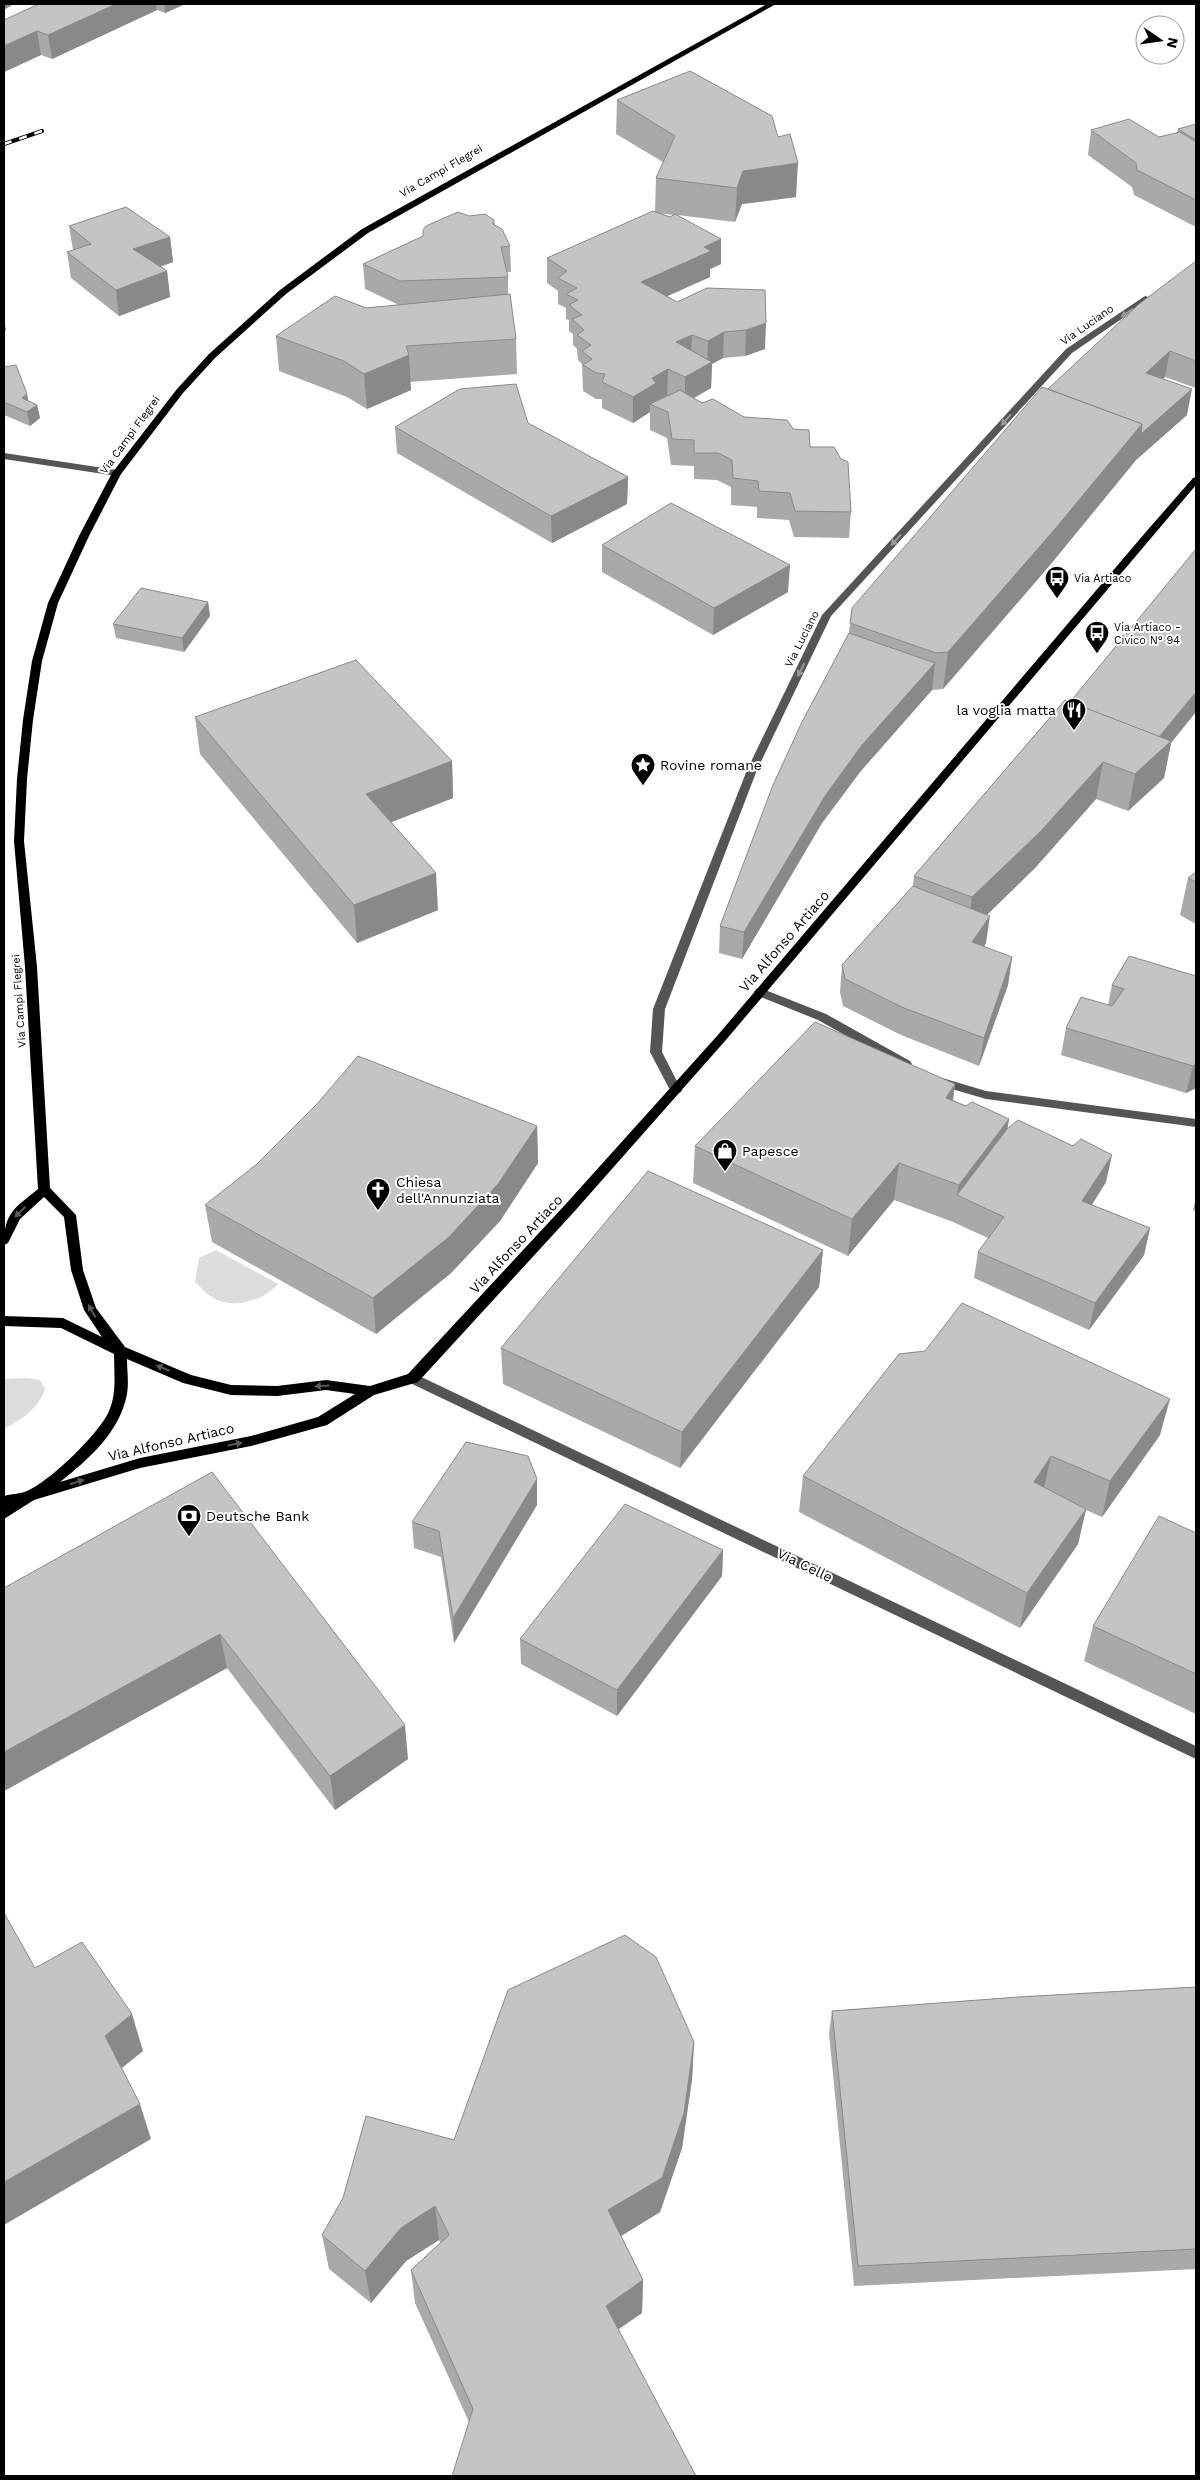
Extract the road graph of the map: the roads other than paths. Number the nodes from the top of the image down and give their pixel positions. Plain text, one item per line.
1 (772, 4) edge
2 (1156, 293) edge
3 (4, 456) edge
4 (117, 473) junction
5 (1196, 480) edge
6 (760, 992) junction
7 (676, 1091) junction
8 (1196, 1123) edge
9 (44, 1190) junction
10 (4, 1240) edge
11 (4, 1322) edge
12 (120, 1351) junction
13 (413, 1378) junction
14 (370, 1391) junction
15 (30, 1496) junction
16 (4, 1502) edge
17 (4, 1514) edge
18 (1196, 1753) edge

1 - 4 main road, Via Campi Flegrei
2 -> 7 street, Via Luciano
3 - 4 street
4 - 9 main road, Via Campi Flegrei
5 - 6 main road, Via Alfonso Artiaco
6 - 7 main road, Via Alfonso Artiaco
6 - 8 street
7 - 13 main road, Via Alfonso Artiaco
9 -> 10 main road
12 -> 9 main road
11 - 12 main road, Via Alfonso Artiaco
14 -> 12 main road, Via Alfonso Artiaco
12 - 15 main road
13 - 14 main road, Via Alfonso Artiaco
13 - 18 street, Via Celle
15 -> 14 main road, Via Alfonso Artiaco
15 - 16 main road
15 - 17 main road

